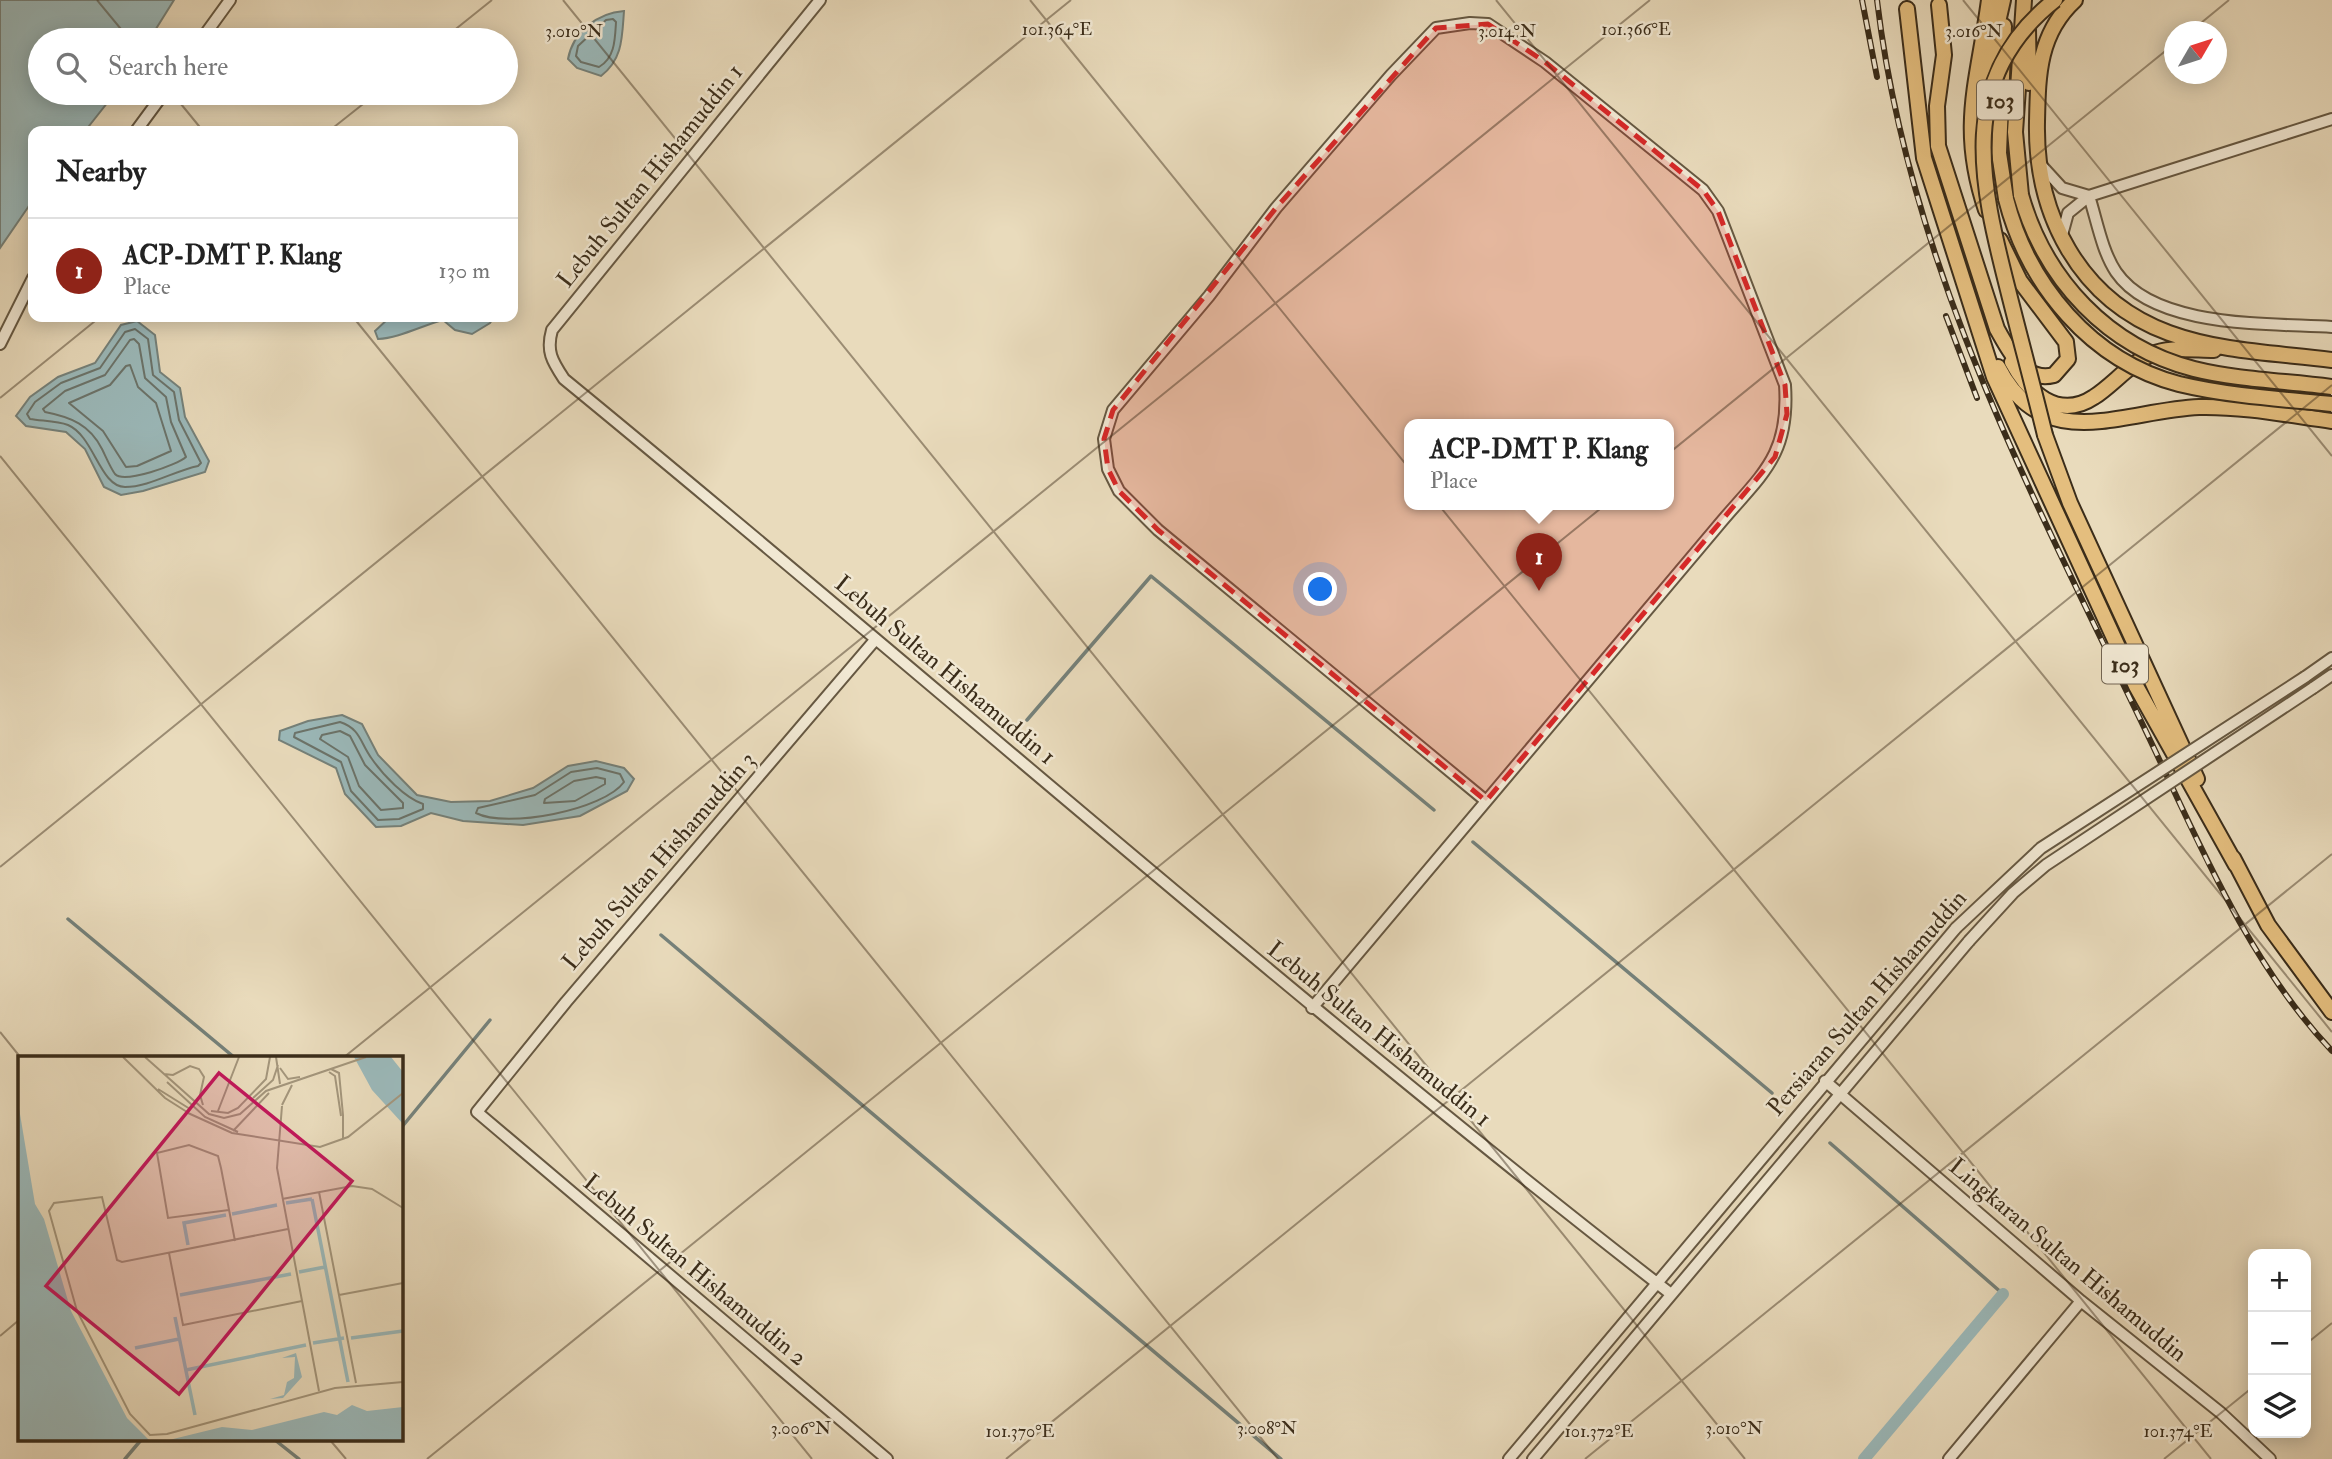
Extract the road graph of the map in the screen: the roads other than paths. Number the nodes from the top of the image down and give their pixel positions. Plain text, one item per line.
1 (230, 0) edge
2 (820, 0) edge
3 (1989, 0) edge
4 (2004, 0) edge
5 (2025, 0) edge
6 (2055, 0) edge
7 (2075, 0) edge
8 (1939, 2) edge
9 (1906, 4) edge
10 (210, 28) edge
11 (155, 105) edge
12 (2332, 120) edge
13 (140, 126) edge
14 (2037, 148) junction
15 (2089, 196) junction
16 (1992, 228) junction
17 (2066, 248) junction
18 (28, 288) edge
19 (2332, 327) edge
20 (1997, 328) junction
21 (1983, 339) junction
22 (0, 344) edge
23 (2237, 350) junction
24 (2332, 360) edge
25 (2332, 387) edge
26 (2332, 404) edge
27 (2332, 421) edge
28 (875, 640) junction
29 (2332, 658) edge
30 (2332, 675) edge
31 (1486, 801) junction
32 (2236, 865) junction
33 (1312, 1008) junction
34 (2332, 1012) edge
35 (1825, 1082) junction
36 (1839, 1094) junction
37 (477, 1112) joint
38 (1656, 1283) junction
39 (1671, 1294) junction
40 (2081, 1301) junction
41 (887, 1459) edge
42 (1509, 1459) edge
43 (1533, 1459) edge
44 (1949, 1459) edge
45 (2270, 1459) edge

1 - 10 street
2 - 28 street, Lebuh Sultan Hishamuddin 1
3 - 16 main road, bridge
4 - 20 main road
4 - 26 main road, 103, bridge
5 - 14 main road
5 - 25 main road, 103, bridge
6 - 16 main road, bridge
7 - 14 main road
8 - 20 main road
9 - 21 main road, 103
11 - 13 street
12 - 15 street
14 - 15 street
14 - 17 main road
15 - 17 street
15 - 19 street
16 - 32 main road, bridge
17 - 23 main road
18 - 22 street
20 - 23 main road
21 - 27 main road
21 - 32 main road, 103
23 - 24 main road
28 - 33 street, Lebuh Sultan Hishamuddin 1
28 - 37 street, Lebuh Sultan Hishamuddin 3
29 - 35 street, Persiaran Sultan Hishamuddin, bridge
30 - 36 street, Persiaran Sultan Hishamuddin, bridge
31 - 31 street
31 - 33 street
32 - 34 main road, 103
33 - 38 street, Lebuh Sultan Hishamuddin 1
35 - 36 street, Lingkaran Sultan Hishamuddin
35 - 38 street, Persiaran Sultan Hishamuddin
36 - 39 street, Persiaran Sultan Hishamuddin
36 - 40 street, Lingkaran Sultan Hishamuddin
37 - 41 street, Lebuh Sultan Hishamuddin 2
38 - 39 street, Lebuh Sultan Hishamuddin 1
38 - 42 street, Persiaran Sultan Hishamuddin
39 - 43 street, Persiaran Sultan Hishamuddin
40 - 44 street
40 - 45 street, Lingkaran Sultan Hishamuddin

